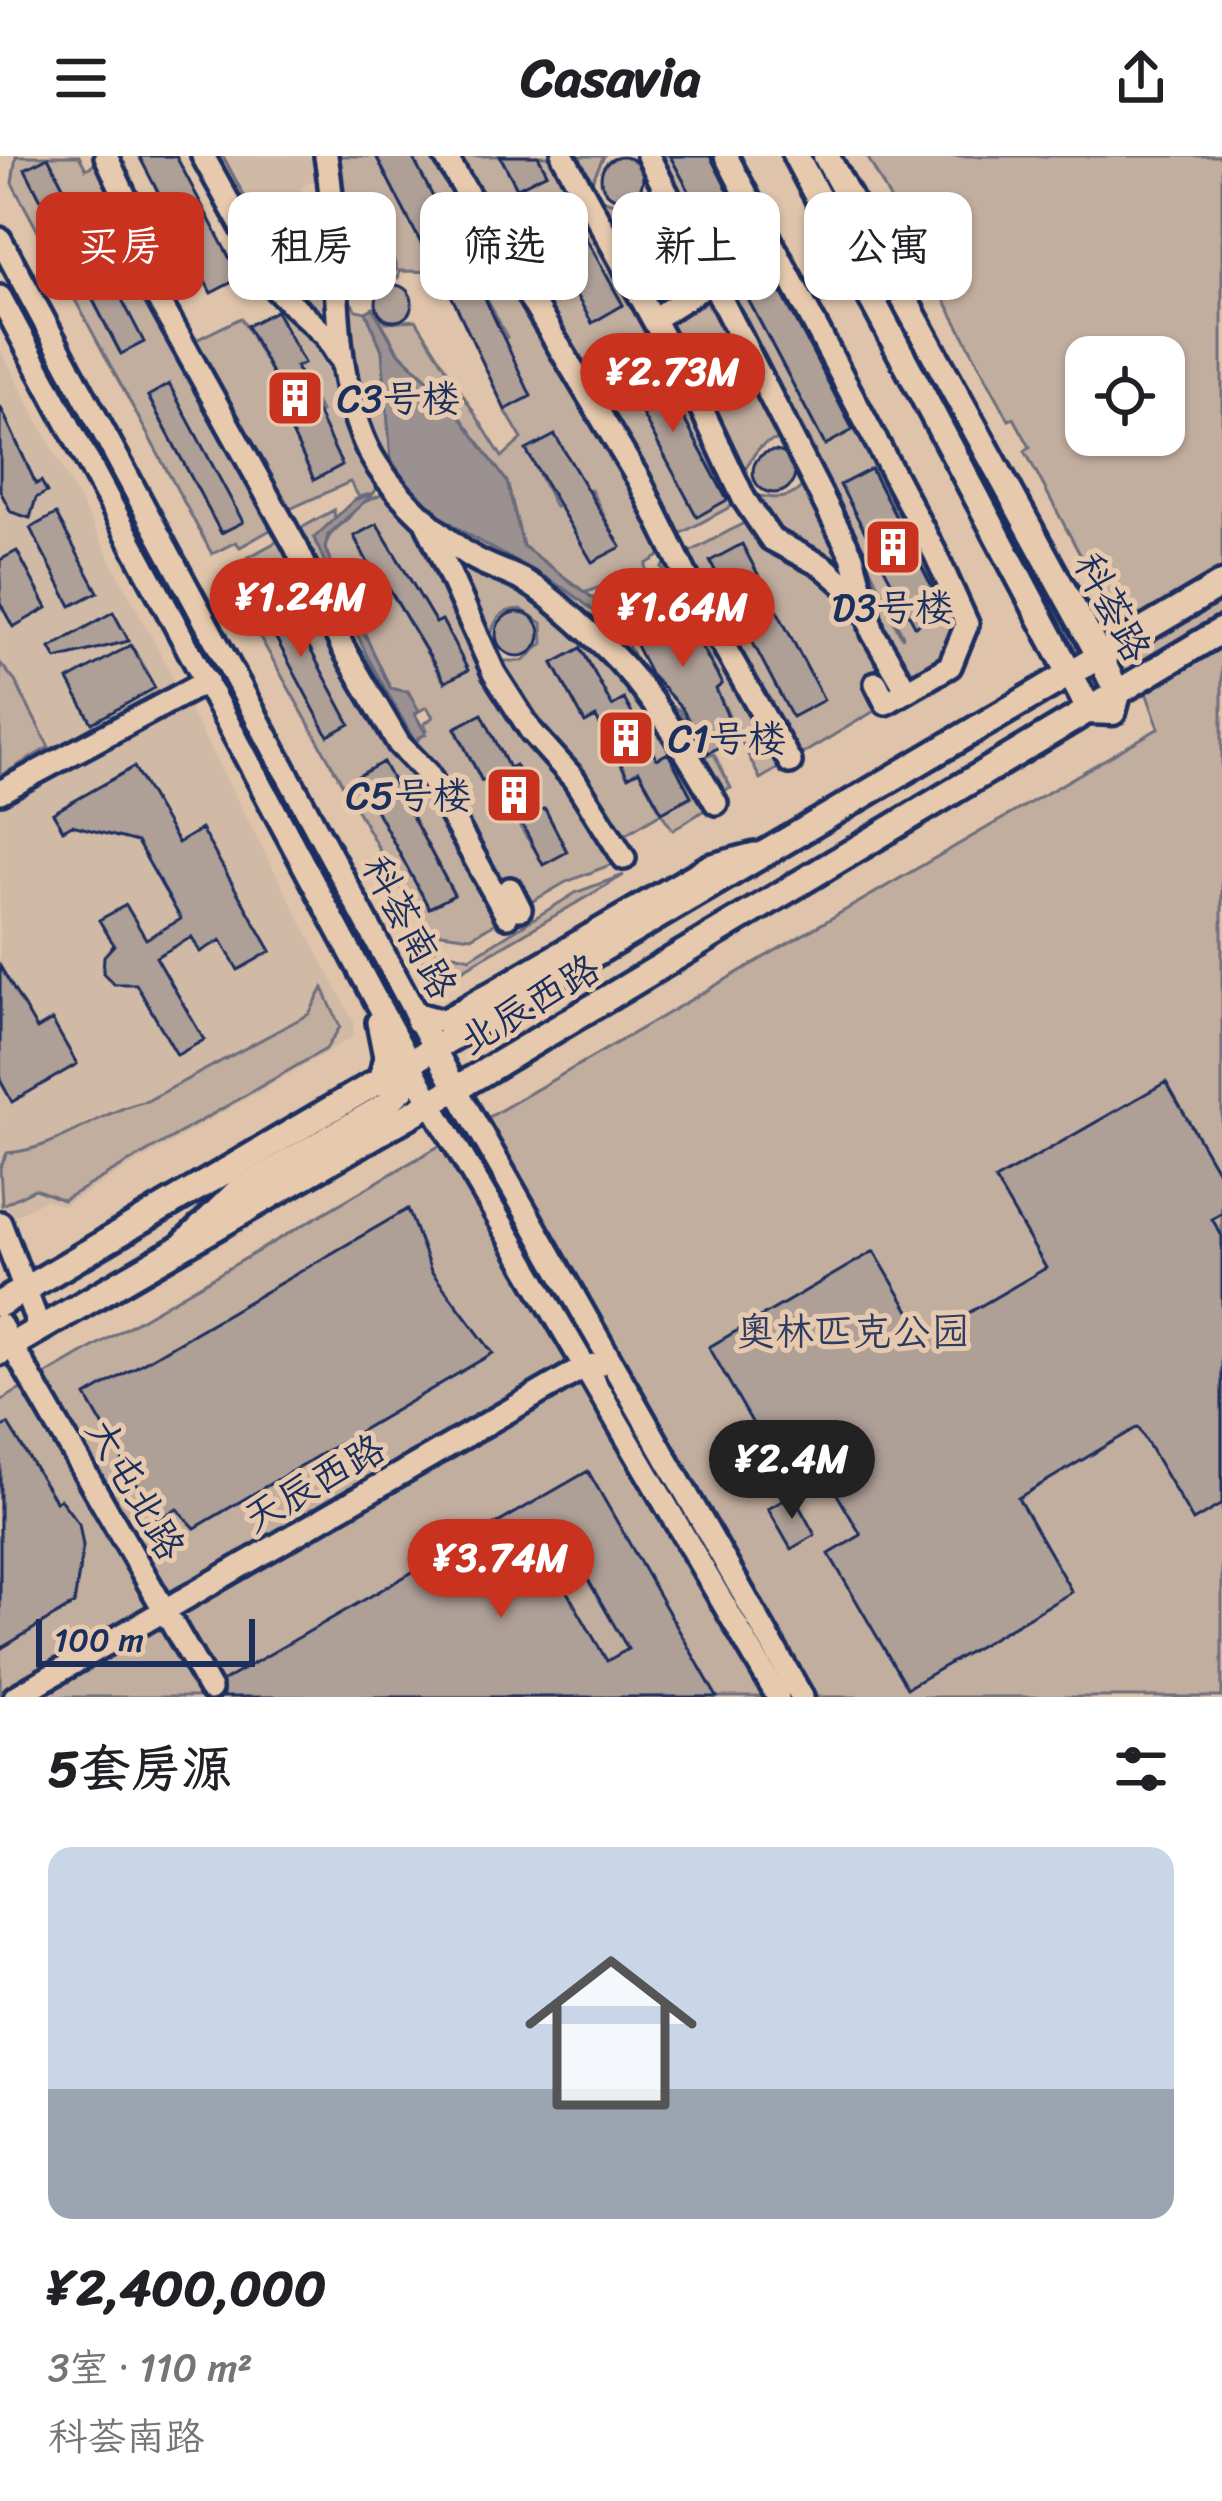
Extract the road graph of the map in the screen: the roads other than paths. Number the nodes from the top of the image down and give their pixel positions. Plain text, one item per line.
1 (106, 156) edge
2 (203, 156) edge
3 (326, 156) edge
4 (445, 156) edge
5 (563, 156) edge
6 (648, 156) edge
7 (726, 156) edge
8 (796, 156) edge
9 (826, 156) edge
10 (665, 192) edge
11 (745, 192) edge
12 (0, 239) edge
13 (780, 258) edge
14 (0, 271) edge
15 (0, 297) edge
16 (685, 300) edge
17 (718, 300) edge
18 (654, 320) junction
19 (49, 330) junction
20 (344, 364) junction
21 (421, 511) junction
22 (1222, 584) edge
23 (866, 603) junction
24 (1222, 630) edge
25 (1101, 659) junction
26 (1072, 676) junction
27 (207, 681) junction
28 (876, 683) dead end
29 (907, 691) junction
30 (1118, 694) junction
31 (1090, 711) junction
32 (790, 762) dead end
33 (0, 792) edge
34 (716, 803) dead end
35 (779, 849) junction
36 (299, 853) junction
37 (624, 859) dead end
38 (512, 905) dead end
39 (388, 962) junction
40 (364, 976) junction
41 (417, 1015) junction
42 (482, 1024) junction
43 (436, 1051) junction
44 (411, 1065) junction
45 (379, 1084) junction
46 (456, 1089) junction
47 (431, 1103) junction
48 (444, 1126) junction
49 (0, 1222) edge
50 (176, 1250) junction
51 (6, 1255) edge
52 (25, 1290) junction
53 (0, 1304) edge
54 (40, 1329) junction
55 (4, 1341) edge
56 (608, 1353) junction
57 (586, 1366) junction
58 (165, 1611) junction
59 (210, 1689) dead end
60 (15, 1697) edge
61 (778, 1697) edge
62 (802, 1697) edge

1 - 38 street
2 - 20 street
3 - 20 street
4 - 32 street
5 - 18 street
6 - 10 street
7 - 11 street
8 - 26 main road, 科荟路
9 - 25 main road, 科荟路
12 - 19 street, 科荟南路
13 - 29 street
14 - 19 street
15 - 27 street, 科荟南路
16 - 18 street
17 - 23 street
18 - 23 street
19 - 39 street, 科荟南路
20 - 21 street
21 - 34 street
21 - 37 street
22 - 25 main road, 北辰西路
23 - 29 street
24 - 30 main road, 北辰西路
25 - 26 main road, 北辰西路
25 - 30 main road, 科荟路
26 - 31 main road, 科荟路
26 - 35 main road, 北辰西路
27 - 33 street
27 - 36 street, 科荟南路
28 - 29 street
30 - 31 main road, 北辰西路
31 - 46 main road, 北辰西路
35 - 41 street
35 - 42 main road, 北辰西路
36 - 40 street, 科荟南路
36 - 45 street
39 - 40 street
39 - 41 street, 科荟南路
40 - 44 street, 科荟南路
41 - 43 street, 科荟南路
41 - 50 street
42 - 43 main road, 北辰西路
42 - 48 street
43 - 44 main road, 北辰西路
43 - 46 street, 科荟南路
44 - 45 main road, 北辰西路
44 - 47 street, 科荟南路
45 - 52 main road, 北辰西路
46 - 47 main road, 北辰西路
46 - 56 street, 科荟南路
47 - 48 street, 科荟南路
47 - 50 main road, 北辰西路
48 - 57 street, 科荟南路
49 - 51 street
50 - 54 main road, 北辰西路
51 - 52 street
52 - 53 main road, 北辰西路
52 - 54 street
54 - 55 main road, 北辰西路
55 - 58 street, 大屯北路
56 - 57 street, 天辰西路
56 - 62 street, 科荟南路
57 - 58 street, 天辰西路
57 - 61 street, 科荟南路
58 - 59 street, 大屯北路
58 - 60 street, 天辰西路

